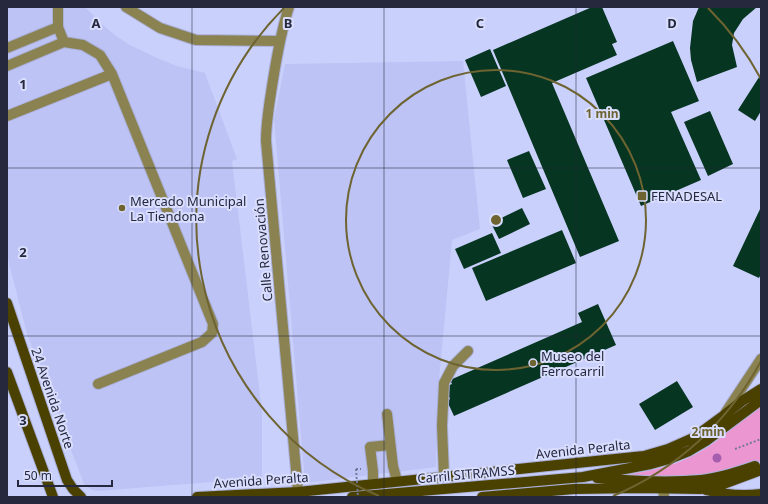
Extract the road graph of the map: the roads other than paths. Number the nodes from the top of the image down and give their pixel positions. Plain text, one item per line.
1 (58, 7) edge
2 (126, 7) edge
3 (289, 7) edge
4 (58, 27) junction
5 (280, 41) junction
6 (64, 42) junction
7 (7, 48) edge
8 (7, 66) edge
9 (112, 74) junction
10 (7, 116) edge
11 (7, 303) edge
12 (468, 351) dead end
13 (761, 358) edge
14 (7, 372) edge
15 (98, 384) dead end
16 (761, 389) edge
17 (761, 400) edge
18 (387, 414) dead end
19 (723, 416) junction
20 (390, 445) junction
21 (761, 464) edge
22 (761, 470) edge
23 (444, 476) junction
24 (583, 478) junction
25 (397, 481) junction
26 (373, 484) junction
27 (700, 489) junction
28 (298, 492) junction
29 (575, 493) edge
30 (664, 493) edge
31 (761, 494) edge
32 (741, 496) edge
33 (54, 497) edge
34 (81, 497) edge
35 (197, 497) edge
36 (352, 497) edge
37 (482, 497) edge

1 - 4 street
2 - 5 street
3 - 5 street, Calle Renovación
4 - 6 street
4 - 7 street
5 - 28 street, Calle Renovación
6 - 8 street
6 - 9 street
9 - 10 street
9 - 15 street
11 - 34 main road, 24 Avenida Norte
12 - 23 street
13 - 19 street
14 - 33 main road
16 - 19 main road, Avenida Peralta
17 - 24 main road, Carril SITRAMSS
18 - 20 street
19 - 23 main road, Avenida Peralta
20 - 25 street
20 - 26 street
21 - 24 main road, Carril SITRAMSS
22 - 27 main road
23 - 25 main road, Avenida Peralta
24 - 36 main road, Carril SITRAMSS
25 - 26 main road, Avenida Peralta
26 - 28 main road, Avenida Peralta
27 - 30 main road
27 - 32 main road
28 - 35 main road, Avenida Peralta
29 - 30 main road
29 - 37 main road
31 - 32 main road

